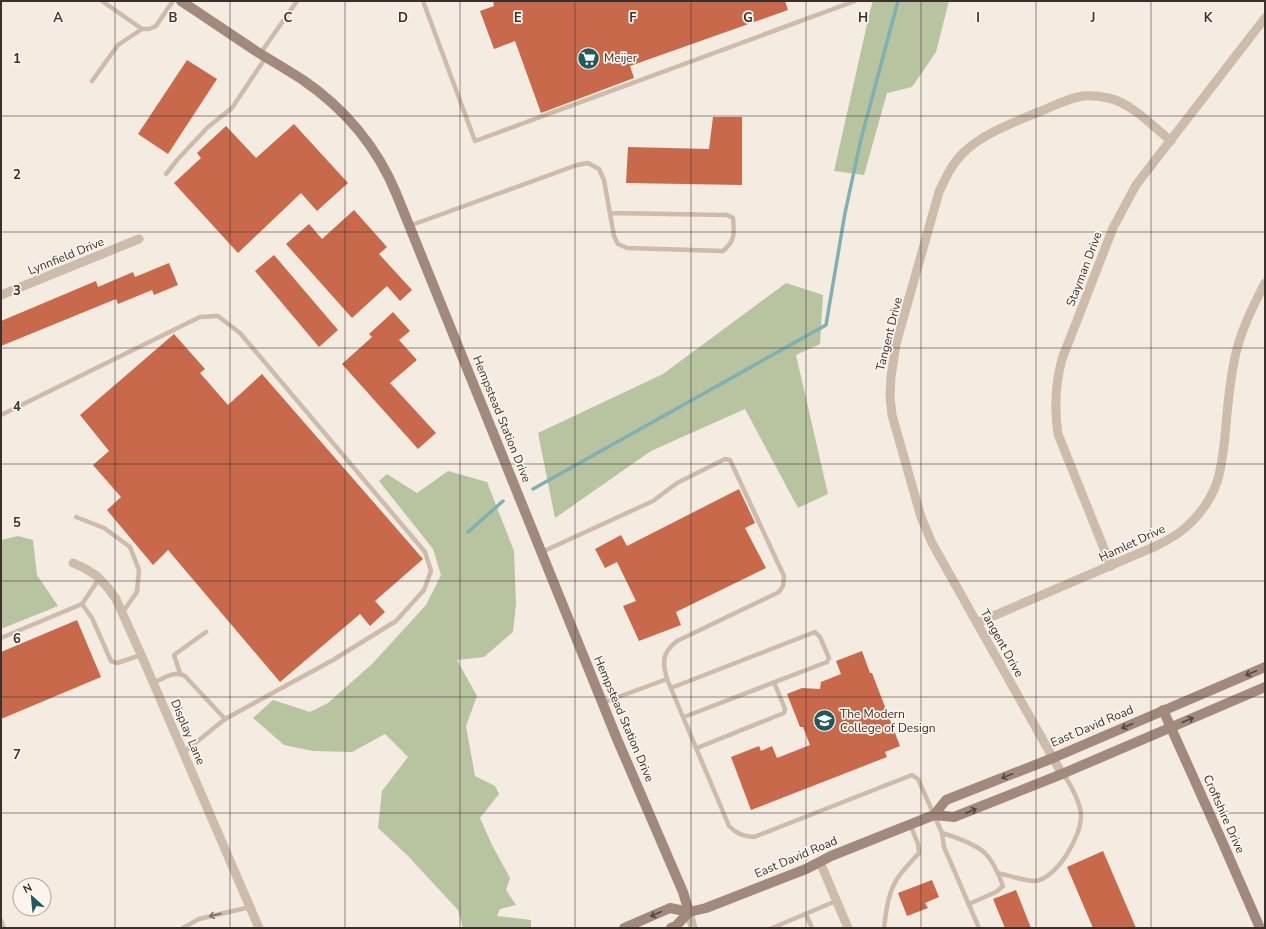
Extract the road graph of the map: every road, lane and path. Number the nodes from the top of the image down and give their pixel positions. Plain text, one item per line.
1 (102, 1) edge
2 (174, 1) edge
3 (181, 1) edge
4 (297, 1) edge
5 (422, 1) edge
6 (854, 1) edge
7 (1265, 18) edge
8 (142, 29) junction
9 (263, 55) junction
10 (92, 81) dead end
11 (1171, 140) junction
12 (166, 174) dead end
13 (610, 213) junction
14 (409, 226) junction
15 (139, 239) dead end
16 (1265, 283) edge
17 (1, 295) edge
18 (1, 415) edge
19 (76, 517) dead end
20 (542, 552) junction
21 (73, 563) dead end
22 (1111, 566) junction
23 (100, 578) junction
24 (82, 604) junction
25 (122, 613) junction
26 (977, 623) junction
27 (206, 632) dead end
28 (1, 638) edge
29 (141, 655) junction
30 (1265, 667) edge
31 (180, 673) junction
32 (667, 679) junction
33 (774, 682) junction
34 (153, 683) junction
35 (1265, 687) edge
36 (671, 688) junction
37 (602, 703) junction
38 (1163, 710) junction
39 (684, 717) junction
40 (225, 719) junction
41 (1171, 727) junction
42 (697, 748) junction
43 (183, 753) junction
44 (1053, 758) junction
45 (1062, 774) junction
46 (934, 815) junction
47 (910, 824) junction
48 (942, 833) junction
49 (820, 862) junction
50 (998, 873) junction
51 (836, 900) junction
52 (969, 904) junction
53 (250, 907) junction
54 (689, 912) junction
55 (806, 914) junction
56 (1, 920) edge
57 (4, 928) edge
58 (183, 928) edge
59 (258, 928) edge
60 (624, 928) edge
61 (671, 928) edge
62 (693, 928) edge
63 (772, 928) edge
64 (812, 928) edge
65 (848, 928) edge
66 (884, 928) edge
67 (979, 928) edge
68 (1260, 928) edge

1 - 8 lane
2 - 8 lane
3 - 9 street, Hempstead Station Drive
4 - 9 lane
5 - 6 lane
7 - 11 street, Stayman Drive
8 - 10 lane
9 - 12 lane
9 - 14 street, Hempstead Station Drive
11 - 22 street, Stayman Drive
11 - 26 street, Tangent Drive
13 - 13 lane
13 - 14 lane
14 - 20 street, Hempstead Station Drive
15 - 17 street, Lynnfield Drive
16 - 22 street, Hamlet Drive
18 - 40 lane
19 - 25 lane
20 - 32 lane
20 - 37 street, Hempstead Station Drive
21 - 23 street, Display Lane
22 - 26 street, Hamlet Drive
23 - 24 lane
23 - 25 street, Display Lane
24 - 28 lane
24 - 29 lane
25 - 29 street, Display Lane
26 - 44 street, Tangent Drive
27 - 31 lane
29 - 34 street, Display Lane
30 -> 38 street, East David Road
31 - 34 lane
31 - 40 lane
32 - 36 lane
32 - 37 lane
33 - 36 lane
33 - 39 lane
33 - 42 lane
34 - 43 street, Display Lane
41 -> 35 street, East David Road
36 - 39 lane
37 - 54 street, Hempstead Station Drive
38 - 41 street, Croftshire Drive
38 -> 44 street, East David Road
39 - 42 lane
40 - 43 lane
41 - 45 street, East David Road
41 - 68 street, Croftshire Drive
42 - 46 lane
43 - 53 street, Display Lane
44 - 45 street, Tangent Drive
44 -> 46 street, East David Road
46 -> 45 street, East David Road
45 - 50 lane
46 - 47 street, East David Road
46 - 48 lane
47 - 49 street, East David Road
47 - 66 lane
48 - 50 lane
48 - 52 lane
49 - 51 street
49 - 54 street, East David Road
50 - 52 lane
51 - 55 lane
51 - 65 street
52 - 67 lane
53 -> 58 lane
53 - 59 street, Display Lane
54 -> 60 street, East David Road
54 - 61 street
54 - 62 street, Hempstead Station Drive
55 - 63 lane
55 - 64 lane
56 - 57 lane

